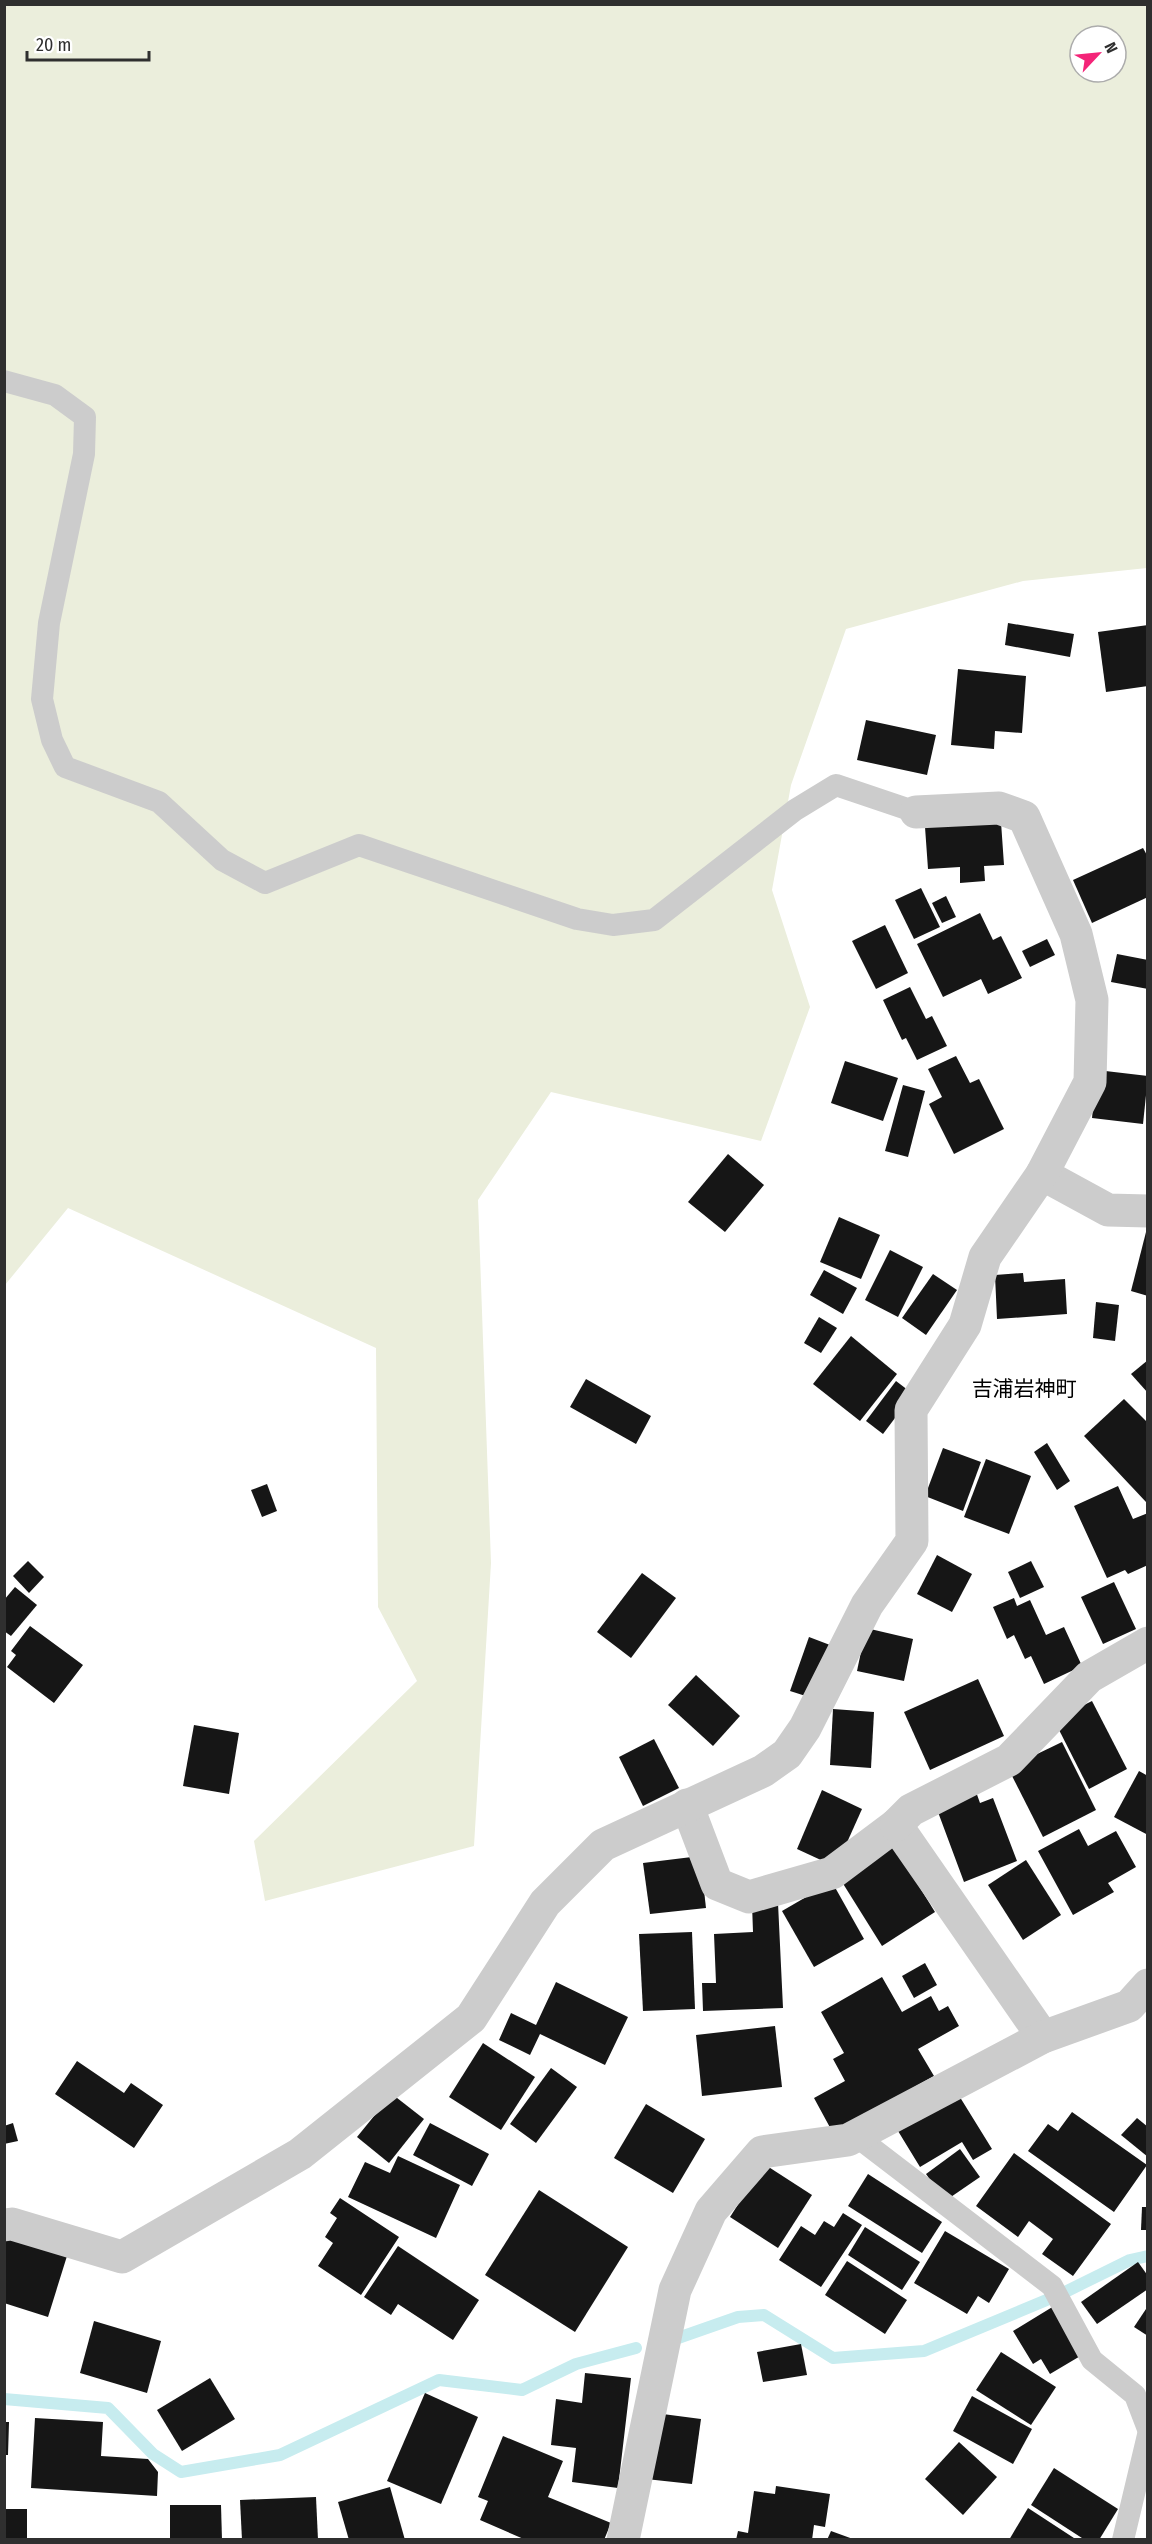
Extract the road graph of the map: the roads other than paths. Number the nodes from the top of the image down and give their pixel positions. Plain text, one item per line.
1 (4, 381) edge
2 (916, 812) joint
3 (1042, 1174) junction
4 (1148, 1211) edge
5 (1148, 1643) edge
6 (687, 1805) junction
7 (896, 1825) junction
8 (1148, 1985) edge
9 (1043, 2037) junction
10 (856, 2136) junction
11 (4, 2225) edge
12 (1148, 2429) edge
13 (1148, 2435) edge
14 (623, 2540) edge
15 (1123, 2540) edge

1 - 2 lane
2 - 3 street
3 - 4 street
3 - 6 street
5 - 7 street
6 - 7 street
6 - 11 street
7 - 9 street
8 - 9 street
9 - 10 street
10 - 12 lane
10 - 14 street
13 - 15 lane

